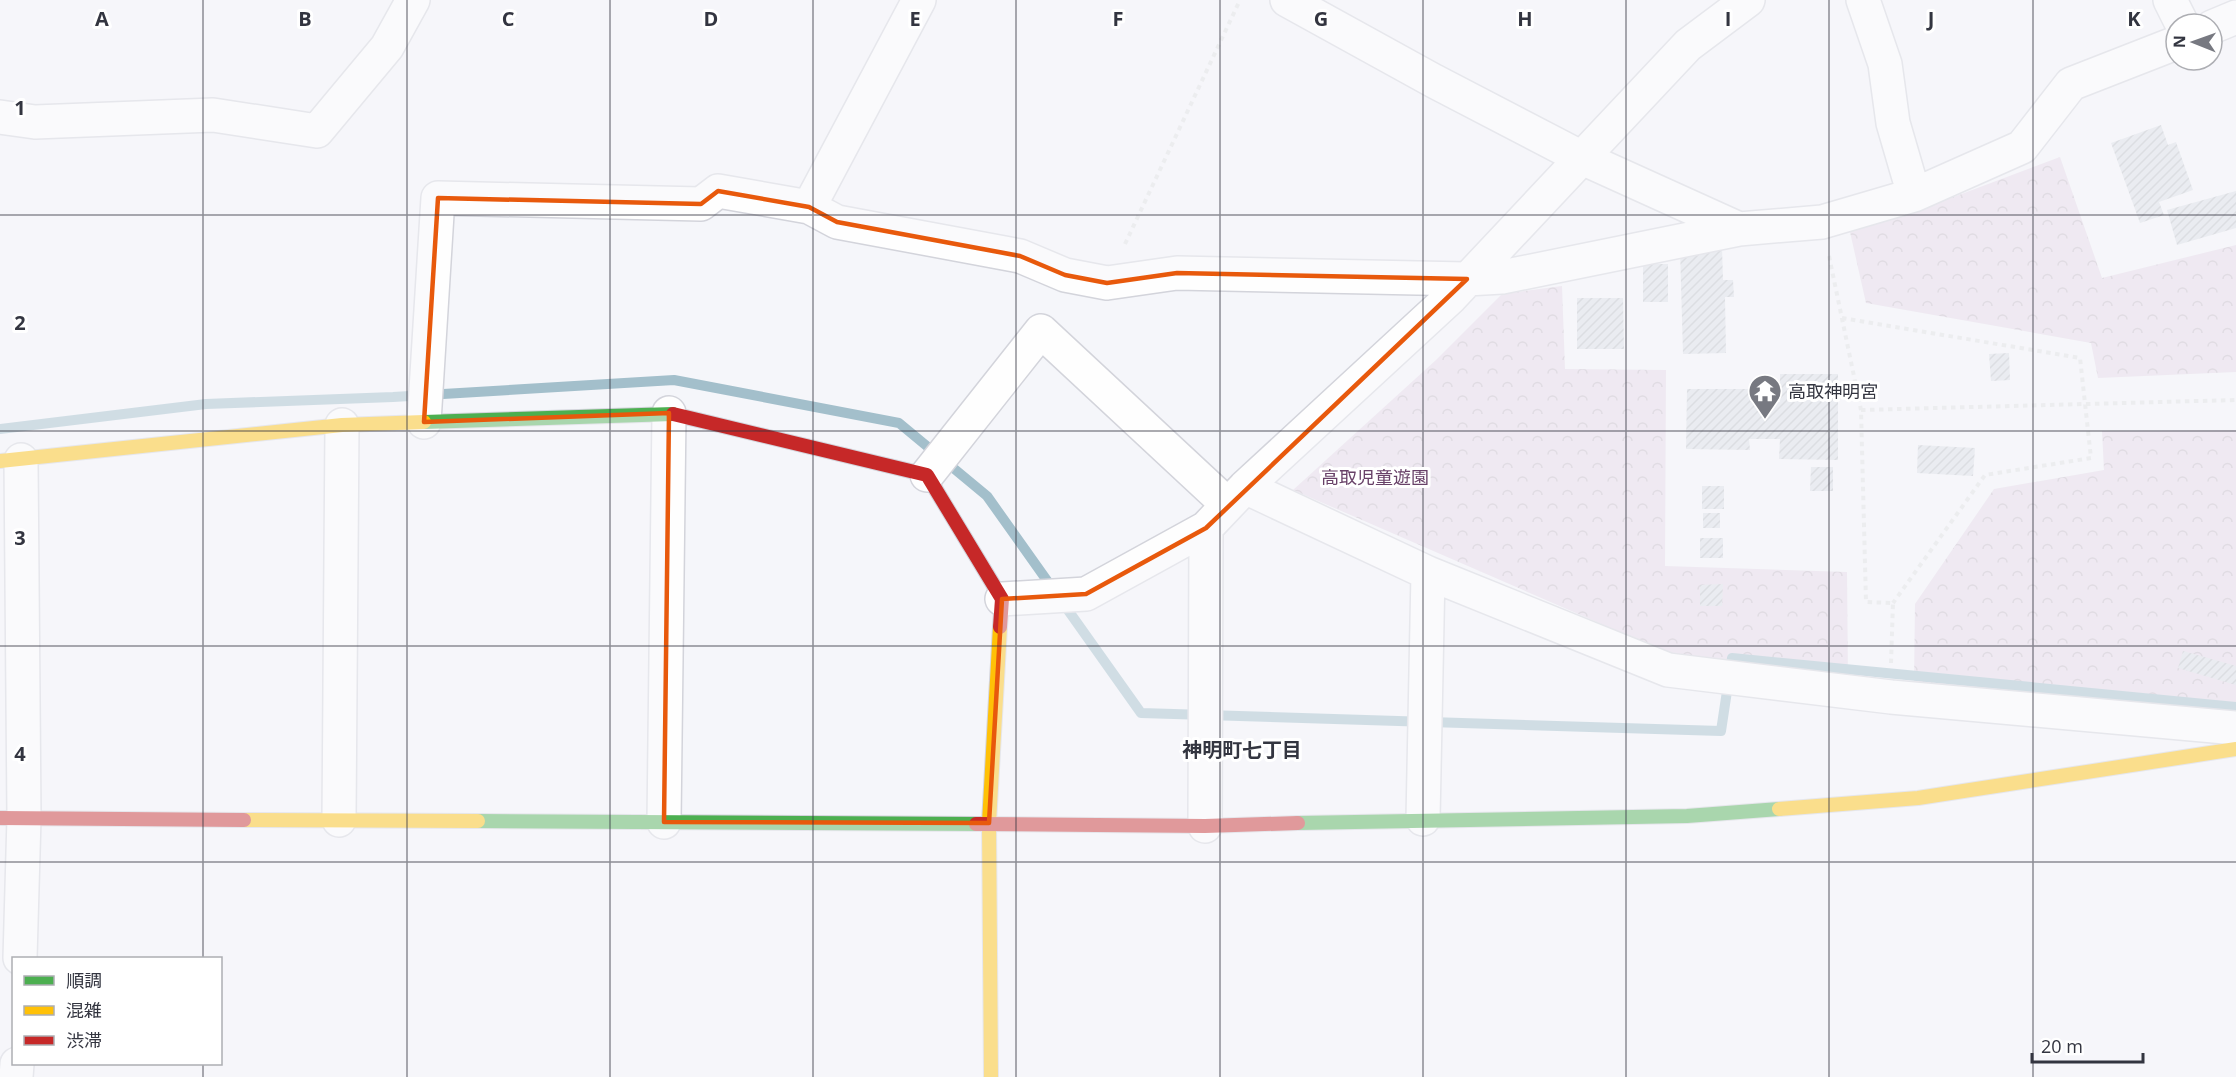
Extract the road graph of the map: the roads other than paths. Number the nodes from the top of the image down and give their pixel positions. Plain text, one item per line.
1 (413, 0) edge
2 (919, 0) edge
3 (1287, 0) edge
4 (1748, 0) edge
5 (1863, 0) edge
6 (2164, 48) edge
7 (0, 117) edge
8 (1580, 157) junction
9 (1914, 195) junction
10 (809, 207) junction
11 (1739, 229) junction
12 (1467, 279) junction
13 (669, 413) junction
14 (424, 422) junction
15 (342, 425) junction
16 (11, 460) edge
17 (927, 475) junction
18 (1236, 495) junction
19 (1206, 528) junction
20 (1428, 573) junction
21 (1002, 599) junction
22 (2236, 728) edge
23 (2236, 749) edge
24 (12, 818) edge
25 (1423, 819) junction
26 (339, 820) junction
27 (664, 822) junction
28 (989, 823) junction
29 (1205, 826) junction
30 (20, 957) edge
31 (991, 1077) edge

1 - 7 street
2 - 10 street
3 - 8 street
4 - 8 street
5 - 9 street
6 - 9 street
8 - 11 street
8 - 12 street
9 - 11 street
10 - 12 street
10 - 14 street
11 - 12 street
12 - 18 street
13 - 14 street
13 - 17 street
13 - 27 street
14 - 15 street
15 - 16 street
15 - 26 street
16 - 24 street
17 - 18 street
17 - 21 street
18 - 19 street
18 - 20 street
19 - 21 street
19 - 29 street
20 - 22 street
20 - 25 street
21 - 28 street
23 - 25 street
24 - 26 street
24 - 30 street
25 - 29 street
26 - 27 street
27 - 28 street
28 - 29 street
28 - 31 street

